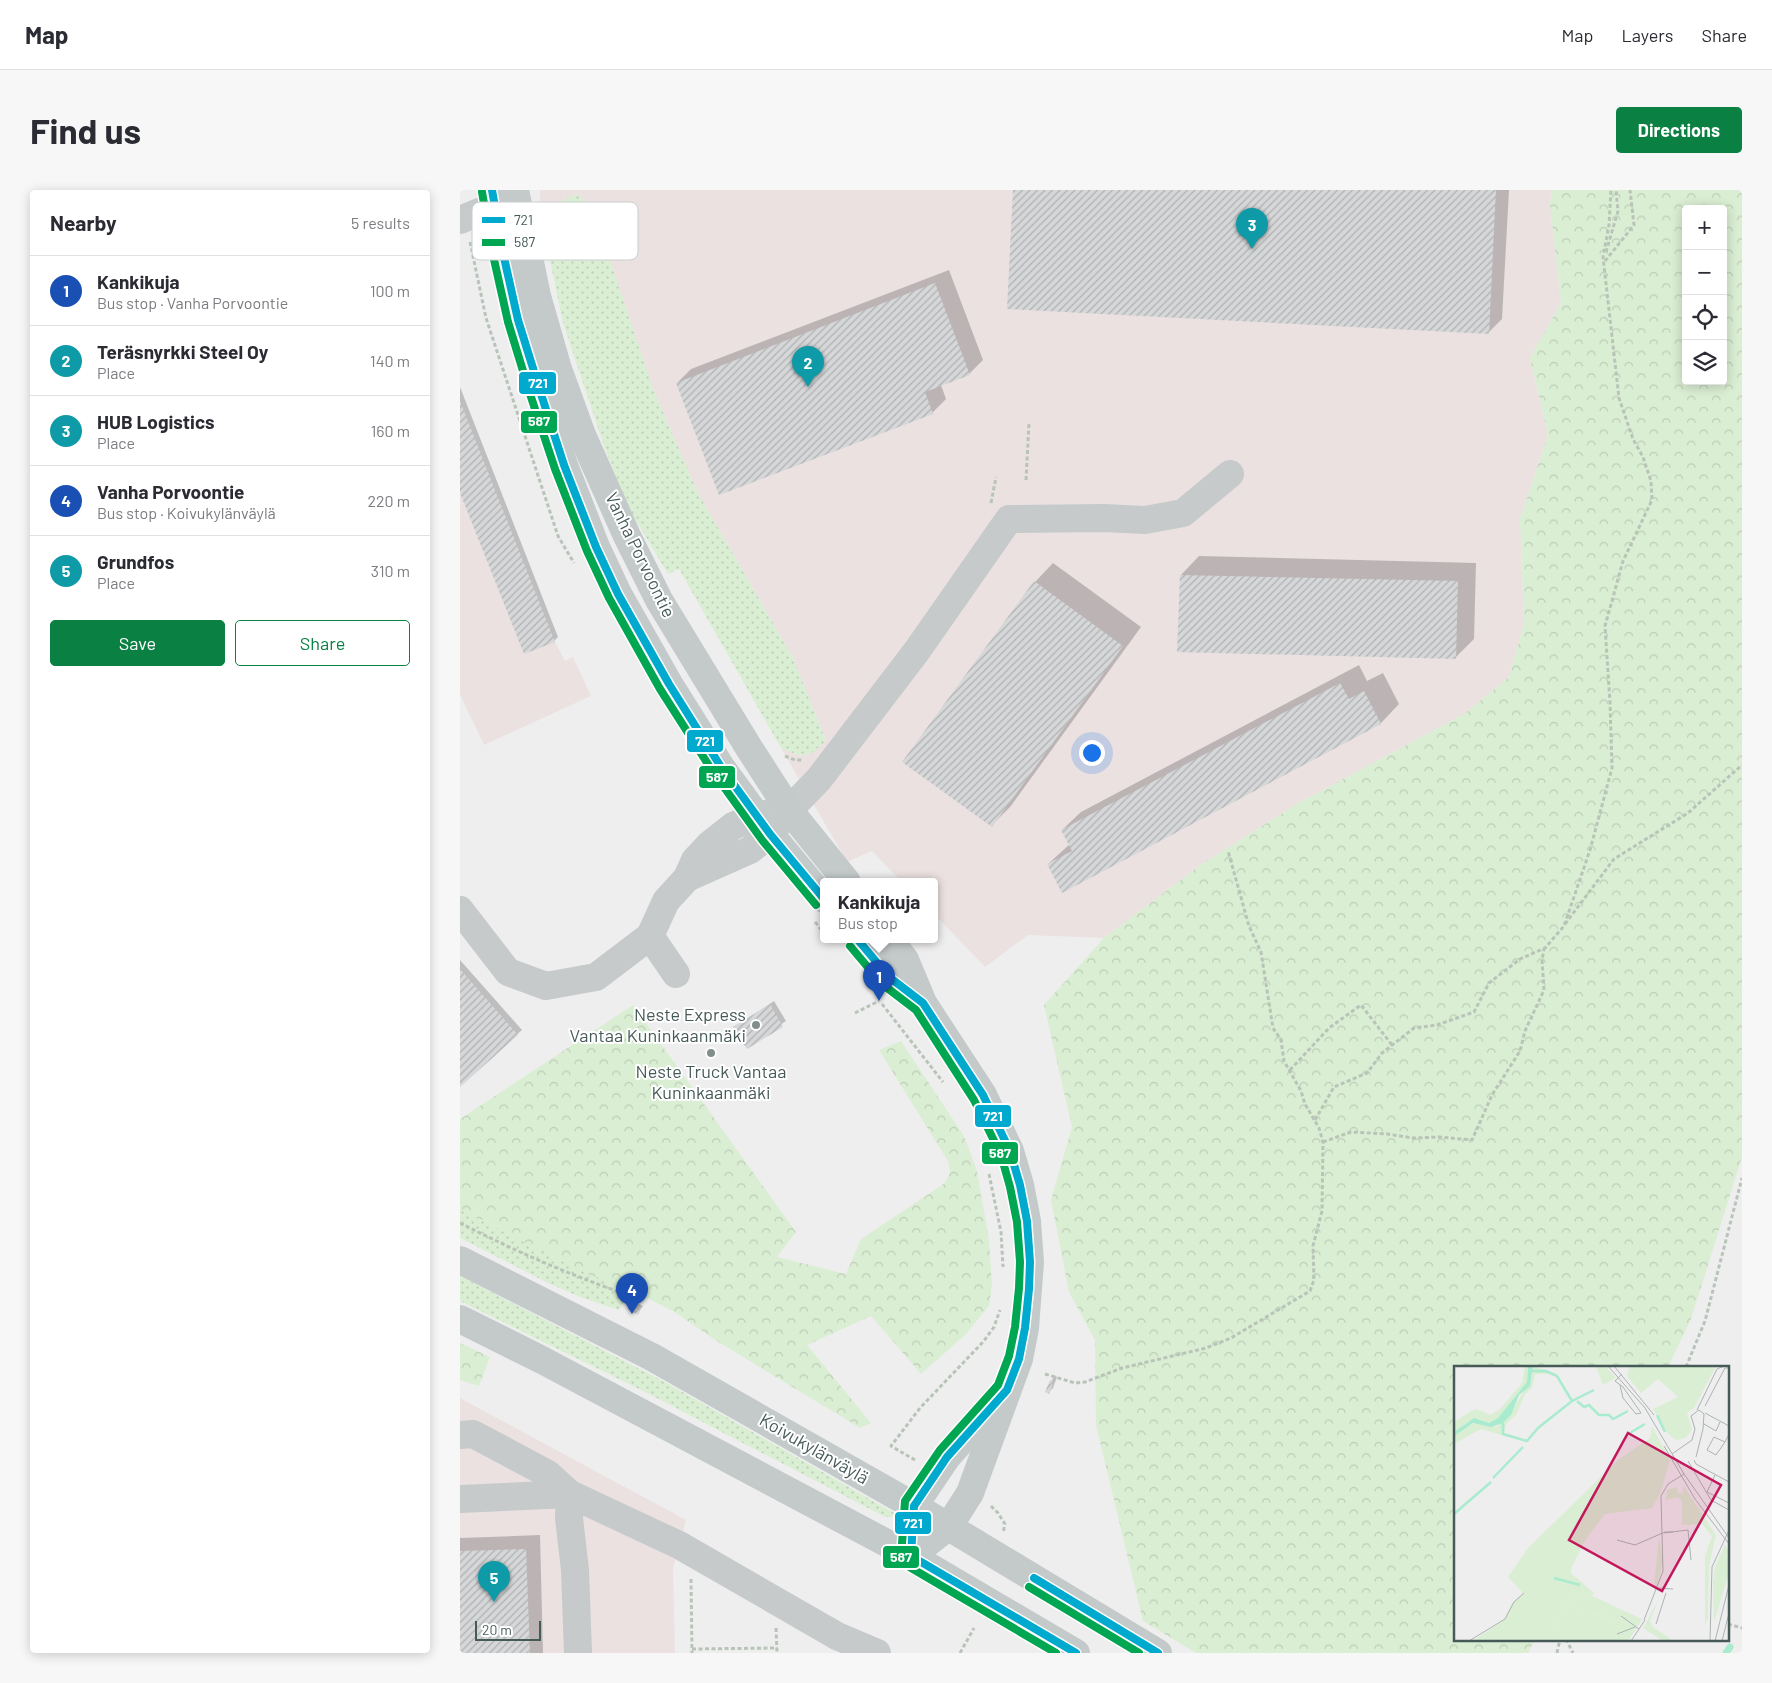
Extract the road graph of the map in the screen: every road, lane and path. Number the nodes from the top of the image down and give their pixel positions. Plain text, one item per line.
1 (1611, 190) edge
2 (1616, 190) edge
3 (1630, 190) edge
4 (472, 214) edge
5 (460, 220) edge
6 (504, 260) edge
7 (526, 260) edge
8 (1604, 261) junction
9 (1029, 424) dead end
10 (1230, 474) dead end
11 (1026, 480) dead end
12 (1742, 765) edge
13 (789, 810) junction
14 (764, 825) junction
15 (1228, 851) dead end
16 (844, 878) edge
17 (820, 894) edge
18 (460, 910) edge
19 (1564, 926) junction
20 (650, 936) junction
21 (861, 943) edge
22 (892, 943) edge
23 (1544, 948) junction
24 (676, 974) dead end
25 (923, 1003) junction
26 (855, 1013) dead end
27 (1392, 1045) junction
28 (1290, 1070) junction
29 (948, 1088) dead end
30 (1315, 1120) junction
31 (1323, 1142) junction
32 (989, 1174) dead end
33 (1742, 1178) edge
34 (460, 1223) edge
35 (460, 1260) edge
36 (1003, 1271) dead end
37 (628, 1295) dead end
38 (1000, 1309) dead end
39 (460, 1319) edge
40 (1686, 1366) edge
41 (1045, 1374) dead end
42 (1007, 1390) junction
43 (460, 1435) edge
44 (891, 1446) dead end
45 (570, 1494) junction
46 (460, 1499) edge
47 (914, 1506) junction
48 (949, 1526) junction
49 (912, 1556) junction
50 (690, 1576) dead end
51 (776, 1622) dead end
52 (974, 1628) dead end
53 (1560, 1640) edge
54 (1566, 1640) edge
55 (692, 1651) edge
56 (777, 1651) edge
57 (578, 1653) edge
58 (877, 1653) edge
59 (960, 1653) edge
60 (1076, 1653) edge
61 (1158, 1653) edge
62 (1557, 1653) edge
63 (1573, 1653) edge

1 - 8 path
2 - 8 path
3 - 8 path
4 - 5 street
6 - 14 main road, Vanha Porvoontie
7 - 13 main road, Vanha Porvoontie
8 - 19 path
9 - 11 path
10 - 13 street
12 - 19 path
13 - 14 street
13 - 16 main road, Vanha Porvoontie
14 - 17 main road, Vanha Porvoontie
14 - 20 street
15 - 28 path
18 - 20 street
19 - 23 path
20 - 24 street
21 - 25 main road
22 - 25 main road
23 - 27 path
23 - 31 path
25 - 42 main road
26 - 29 path
27 - 28 path
27 - 30 path
28 - 30 path
30 - 31 path
31 - 41 path
32 - 36 path
33 - 40 path
34 - 37 path
35 - 47 main road, Koivukylänväylä
38 - 44 path
39 - 49 main road
42 - 47 main road
42 - 48 main road
43 - 45 street
45 - 46 street
45 - 57 street
45 - 58 street
47 - 48 main road, Koivukylänväylä
47 - 49 main road
48 - 49 main road
48 - 61 main road, Koivukylänväylä
49 - 60 main road
50 - 55 path
51 - 56 path
52 - 59 path
53 - 62 path
54 - 63 path
55 - 56 path

